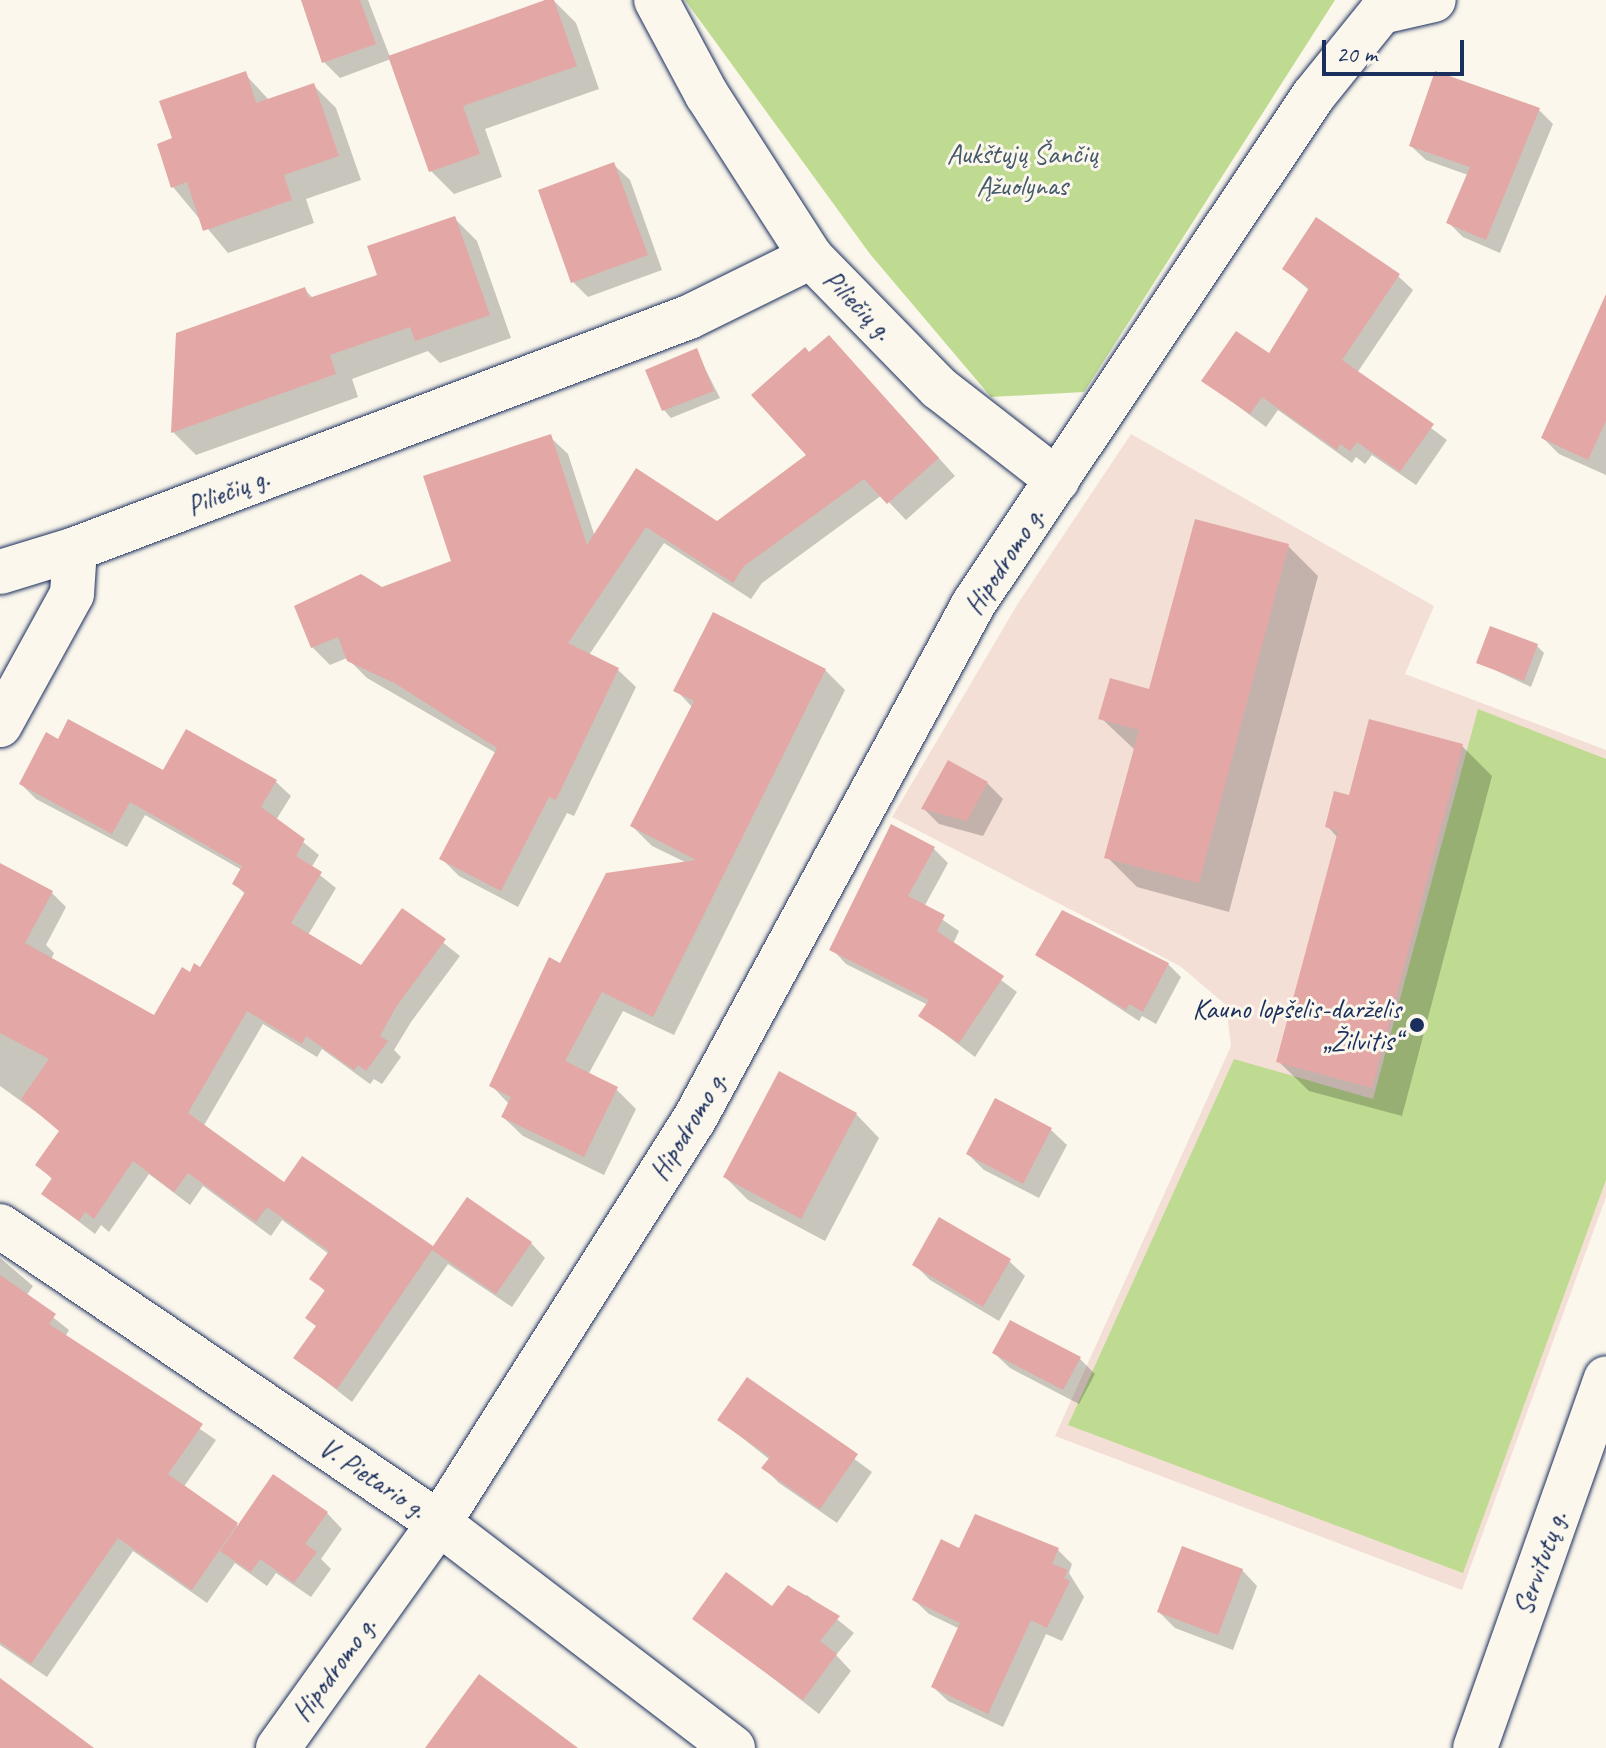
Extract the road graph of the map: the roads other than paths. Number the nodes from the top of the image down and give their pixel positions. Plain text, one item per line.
1 (656, 0) edge
2 (1434, 0) edge
3 (811, 257) junction
4 (1057, 480) junction
5 (75, 549) junction
6 (0, 572) edge
7 (0, 725) edge
8 (0, 1226) edge
9 (1606, 1379) edge
10 (439, 1523) junction
11 (278, 1748) edge
12 (733, 1748) edge
13 (1475, 1748) edge

1 - 3 street
2 - 4 street
3 - 4 street, Piliečių g.
3 - 5 street, Piliečių g.
4 - 10 street, Hipodromo g.
5 - 6 street, Piliečių g.
5 - 7 street
8 - 10 street, V. Pietario g.
9 - 13 street, Servitutų g.
10 - 11 street, Hipodromo g.
10 - 12 street, V. Pietario g.

